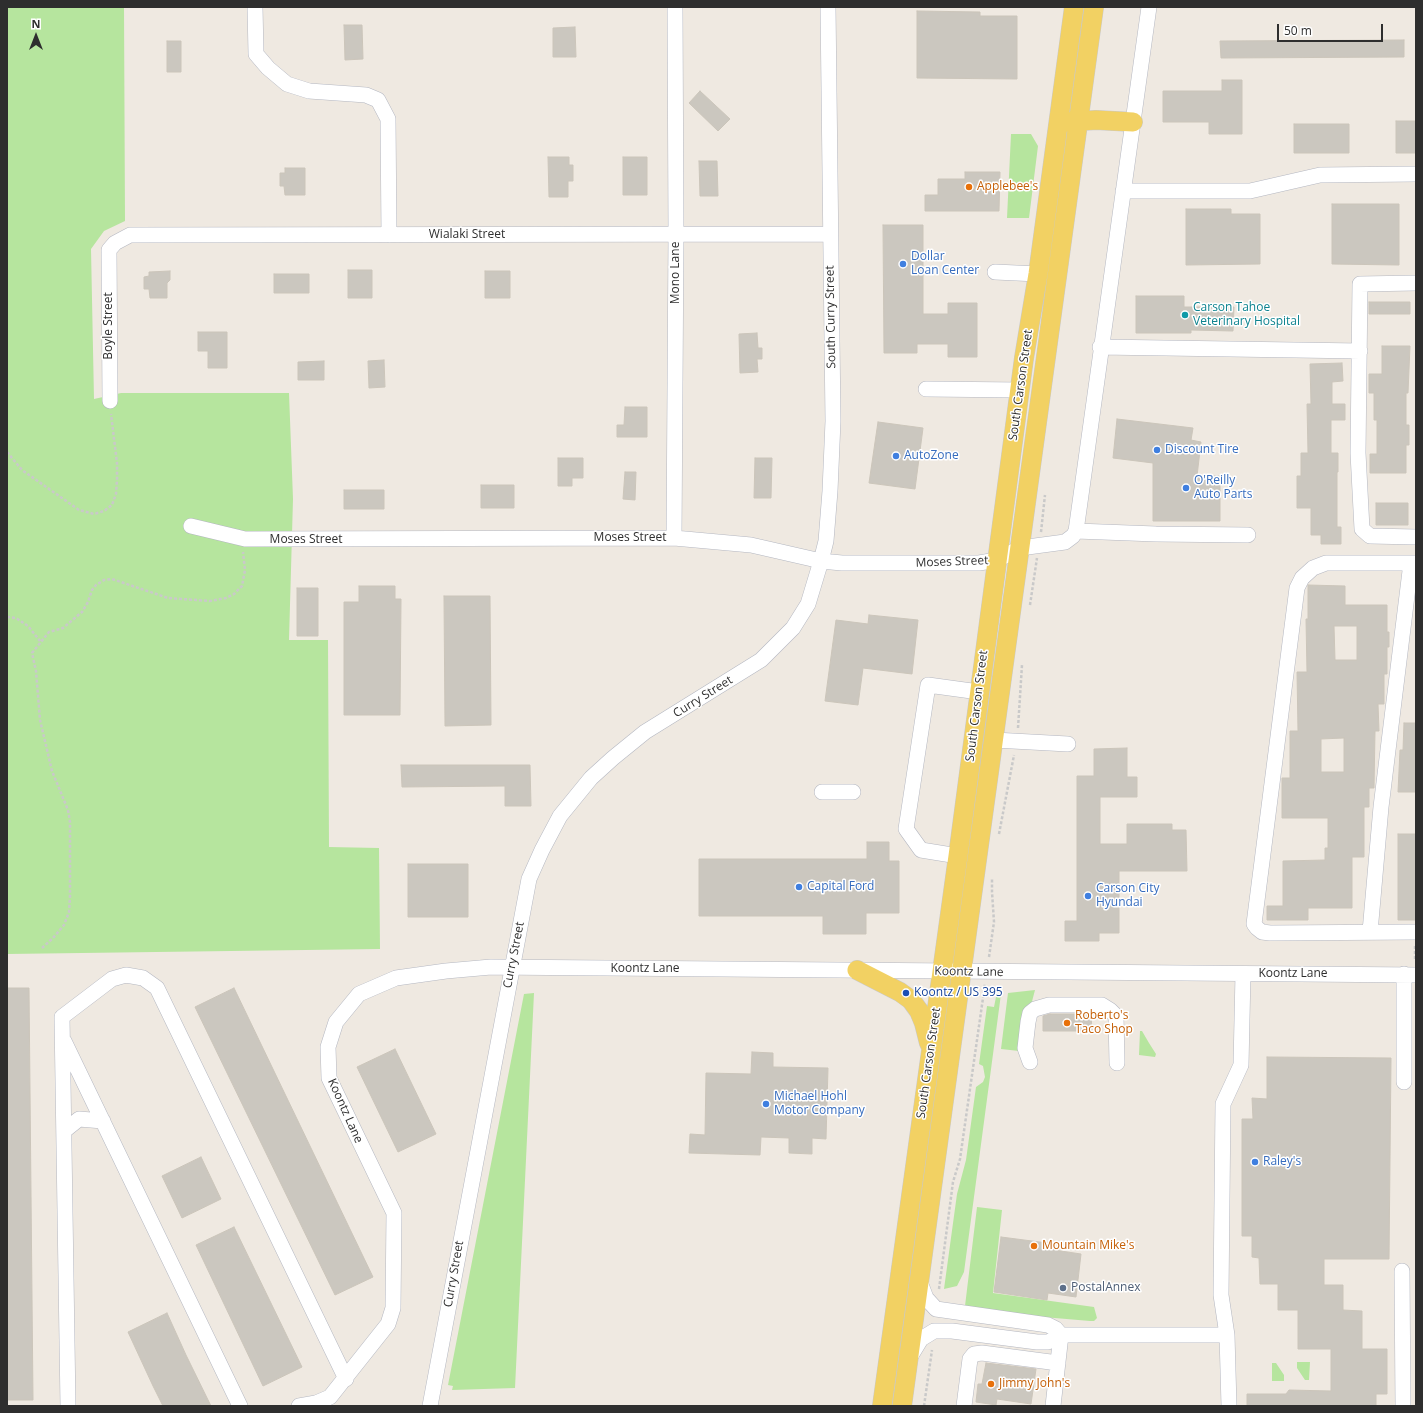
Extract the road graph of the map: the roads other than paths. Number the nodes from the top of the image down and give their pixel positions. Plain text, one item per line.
1 (255, 7) edge
2 (675, 7) edge
3 (828, 7) edge
4 (1074, 7) edge
5 (1094, 7) edge
6 (1149, 7) edge
7 (1079, 121) junction
8 (1133, 122) junction
9 (1059, 123) junction
10 (1416, 174) edge
11 (1123, 190) junction
12 (830, 234) junction
13 (389, 235) junction
14 (676, 235) junction
15 (109, 250) joint
16 (995, 272) dead end
17 (1038, 274) junction
18 (1416, 283) edge
19 (1100, 348) junction
20 (1360, 351) junction
21 (926, 389) dead end
22 (1020, 390) junction
23 (110, 401) road end
24 (191, 526) dead end
25 (1076, 531) junction
26 (1248, 535) dead end
27 (1416, 537) edge
28 (674, 538) junction
29 (1020, 548) junction
30 (997, 560) junction
31 (822, 561) junction
32 (1414, 563) edge
33 (797, 620) joint
34 (979, 692) junction
35 (994, 740) junction
36 (1068, 744) dead end
37 (822, 792) dead end
38 (853, 792) dead end
39 (958, 856) junction
40 (1370, 932) junction
41 (1416, 932) edge
42 (512, 967) junction
43 (857, 970) junction
44 (963, 971) junction
45 (942, 972) junction
46 (1243, 974) junction
47 (1410, 974) edge
48 (62, 1037) junction
49 (931, 1051) junction
50 (1030, 1062) dead end
51 (1117, 1063) dead end
52 (1404, 1082) dead end
53 (103, 1121) junction
54 (64, 1131) junction
55 (1402, 1271) dead end
56 (920, 1282) junction
57 (1061, 1335) junction
58 (1227, 1335) junction
59 (910, 1357) junction
60 (1058, 1363) junction
61 (346, 1379) junction
62 (68, 1406) edge
63 (240, 1406) edge
64 (299, 1406) edge
65 (430, 1406) edge
66 (882, 1406) edge
67 (902, 1406) edge
68 (964, 1406) edge
69 (1053, 1406) edge
70 (1229, 1406) edge
71 (1403, 1406) edge

1 - 13 street
2 - 14 street, Mono Lane
3 - 12 street, South Curry Street
4 - 9 main road, South Carson Street
5 - 7 main road, South Carson Street
6 - 8 street
7 - 8 main road
7 - 9 main road
7 - 29 main road, South Carson Street
8 - 11 street
9 - 17 main road, South Carson Street
10 - 11 street
11 - 19 street
12 - 14 street, Wialaki Street
12 - 31 street, South Curry Street
13 - 14 street, Wialaki Street
13 - 15 street, Wialaki Street
14 - 28 street, Mono Lane
15 - 23 street, Boyle Street
16 - 17 street
17 - 22 main road, South Carson Street
18 - 20 street
19 - 20 street
19 - 25 street
20 - 27 street
21 - 22 street
22 - 30 main road, South Carson Street
24 - 28 street, Moses Street
25 - 26 street
25 - 29 street, Moses Street
28 - 31 street, Moses Street
29 - 30 street, Moses Street
29 - 35 main road, South Carson Street
30 - 31 street, Moses Street
30 - 34 main road, South Carson Street
31 - 33 street, South Curry Street
32 - 40 street
32 - 40 street
33 - 42 street, Curry Street
34 - 39 main road, South Carson Street
34 - 39 street
35 - 36 street
35 - 44 main road, South Carson Street
37 - 38 street
39 - 45 main road, South Carson Street
40 - 41 street
42 - 43 street, Koontz Lane
42 - 61 street, Koontz Lane
42 - 65 street, Curry Street
43 - 45 street, Koontz Lane
43 - 49 main road
44 - 45 street, Koontz Lane
44 - 46 street, Koontz Lane
44 - 56 main road, South Carson Street
45 - 49 main road, South Carson Street
46 - 47 street, Koontz Lane
46 - 58 street
47 - 52 street
48 - 53 street
48 - 54 street
48 - 61 street
49 - 66 main road, South Carson Street
50 - 51 street
53 - 54 street
53 - 63 street
54 - 62 street
55 - 71 street
56 - 57 street
56 - 59 main road, South Carson Street
57 - 58 street
57 - 59 street
57 - 60 street
58 - 70 street
59 - 67 main road, South Carson Street
60 - 68 street
60 - 69 street
61 - 64 street, Koontz Lane

